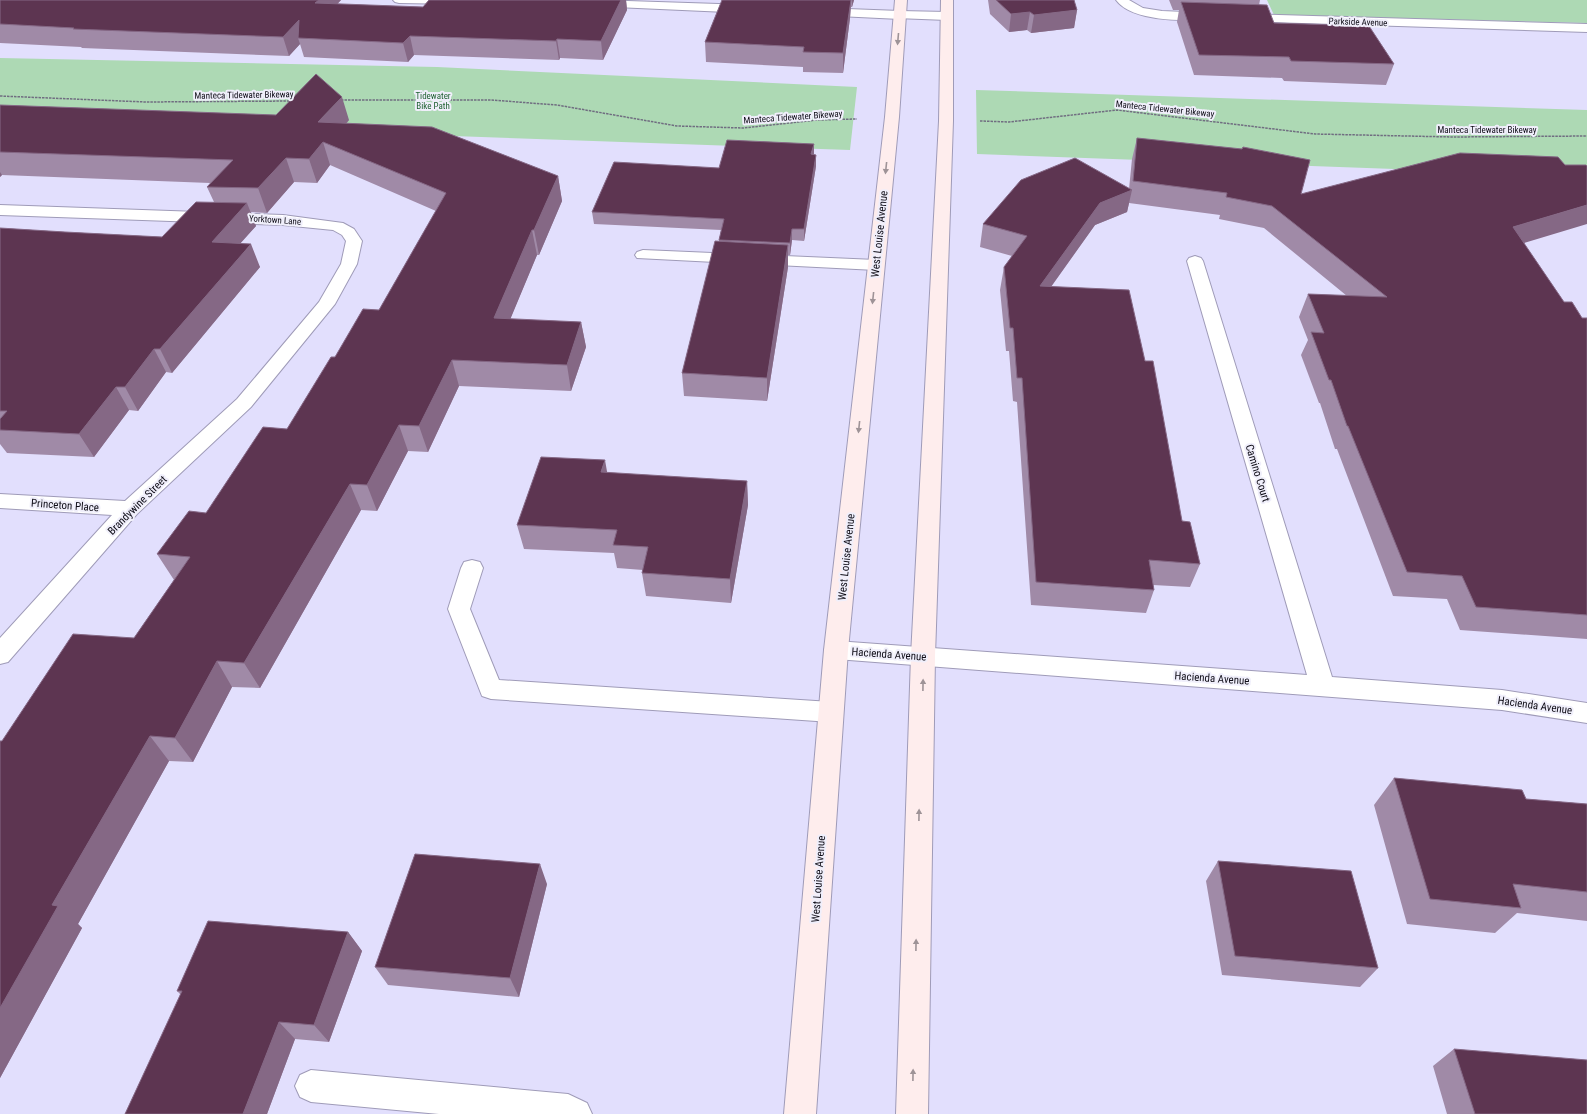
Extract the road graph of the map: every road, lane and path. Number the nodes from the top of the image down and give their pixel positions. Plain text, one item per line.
1 (399, 0) edge
2 (471, 2) edge
3 (687, 3) edge
4 (1126, 3) edge
5 (582, 4) edge
6 (901, 7) edge
7 (947, 8) edge
8 (757, 9) edge
9 (813, 11) edge
10 (1218, 18) edge
11 (1234, 18) edge
12 (1587, 28) edge
13 (0, 96) edge
14 (340, 100) edge
15 (293, 101) edge
16 (892, 117) junction
17 (946, 121) junction
18 (1587, 136) edge
19 (0, 210) edge
20 (643, 255) dead end
21 (1194, 261) dead end
22 (876, 265) junction
23 (280, 359) joint
24 (0, 500) edge
25 (130, 509) junction
26 (472, 568) dead end
27 (836, 650) junction
28 (0, 655) edge
29 (923, 656) junction
30 (1322, 686) junction
31 (831, 712) junction
32 (1587, 712) edge
33 (311, 1086) dead end
34 (576, 1114) edge
35 (800, 1114) edge
36 (912, 1114) edge

1 - 2 street
3 - 5 street
3 - 8 street
4 - 10 street
6 - 7 street
6 - 9 street
6 -> 16 main road, West Louise Avenue
7 - 17 main road
11 - 12 street, Parkside Avenue
13 - 15 path, Manteca Tidewater Bikeway
14 - 16 path, Manteca Tidewater Bikeway
16 -> 22 main road, West Louise Avenue
17 - 18 path, Manteca Tidewater Bikeway
17 - 29 main road
19 - 23 street, Yorktown Lane
20 - 22 street
21 - 30 street, Camino Court
22 -> 27 main road, West Louise Avenue
23 - 25 street, Brandywine Street
24 - 25 street, Princeton Place
25 - 28 street, Brandywine Street
26 - 31 street
27 - 29 street, Hacienda Avenue
27 - 31 main road, West Louise Avenue
29 - 30 street, Hacienda Avenue
36 -> 29 main road
30 - 32 street, Hacienda Avenue
31 - 35 main road, West Louise Avenue
33 - 34 street

